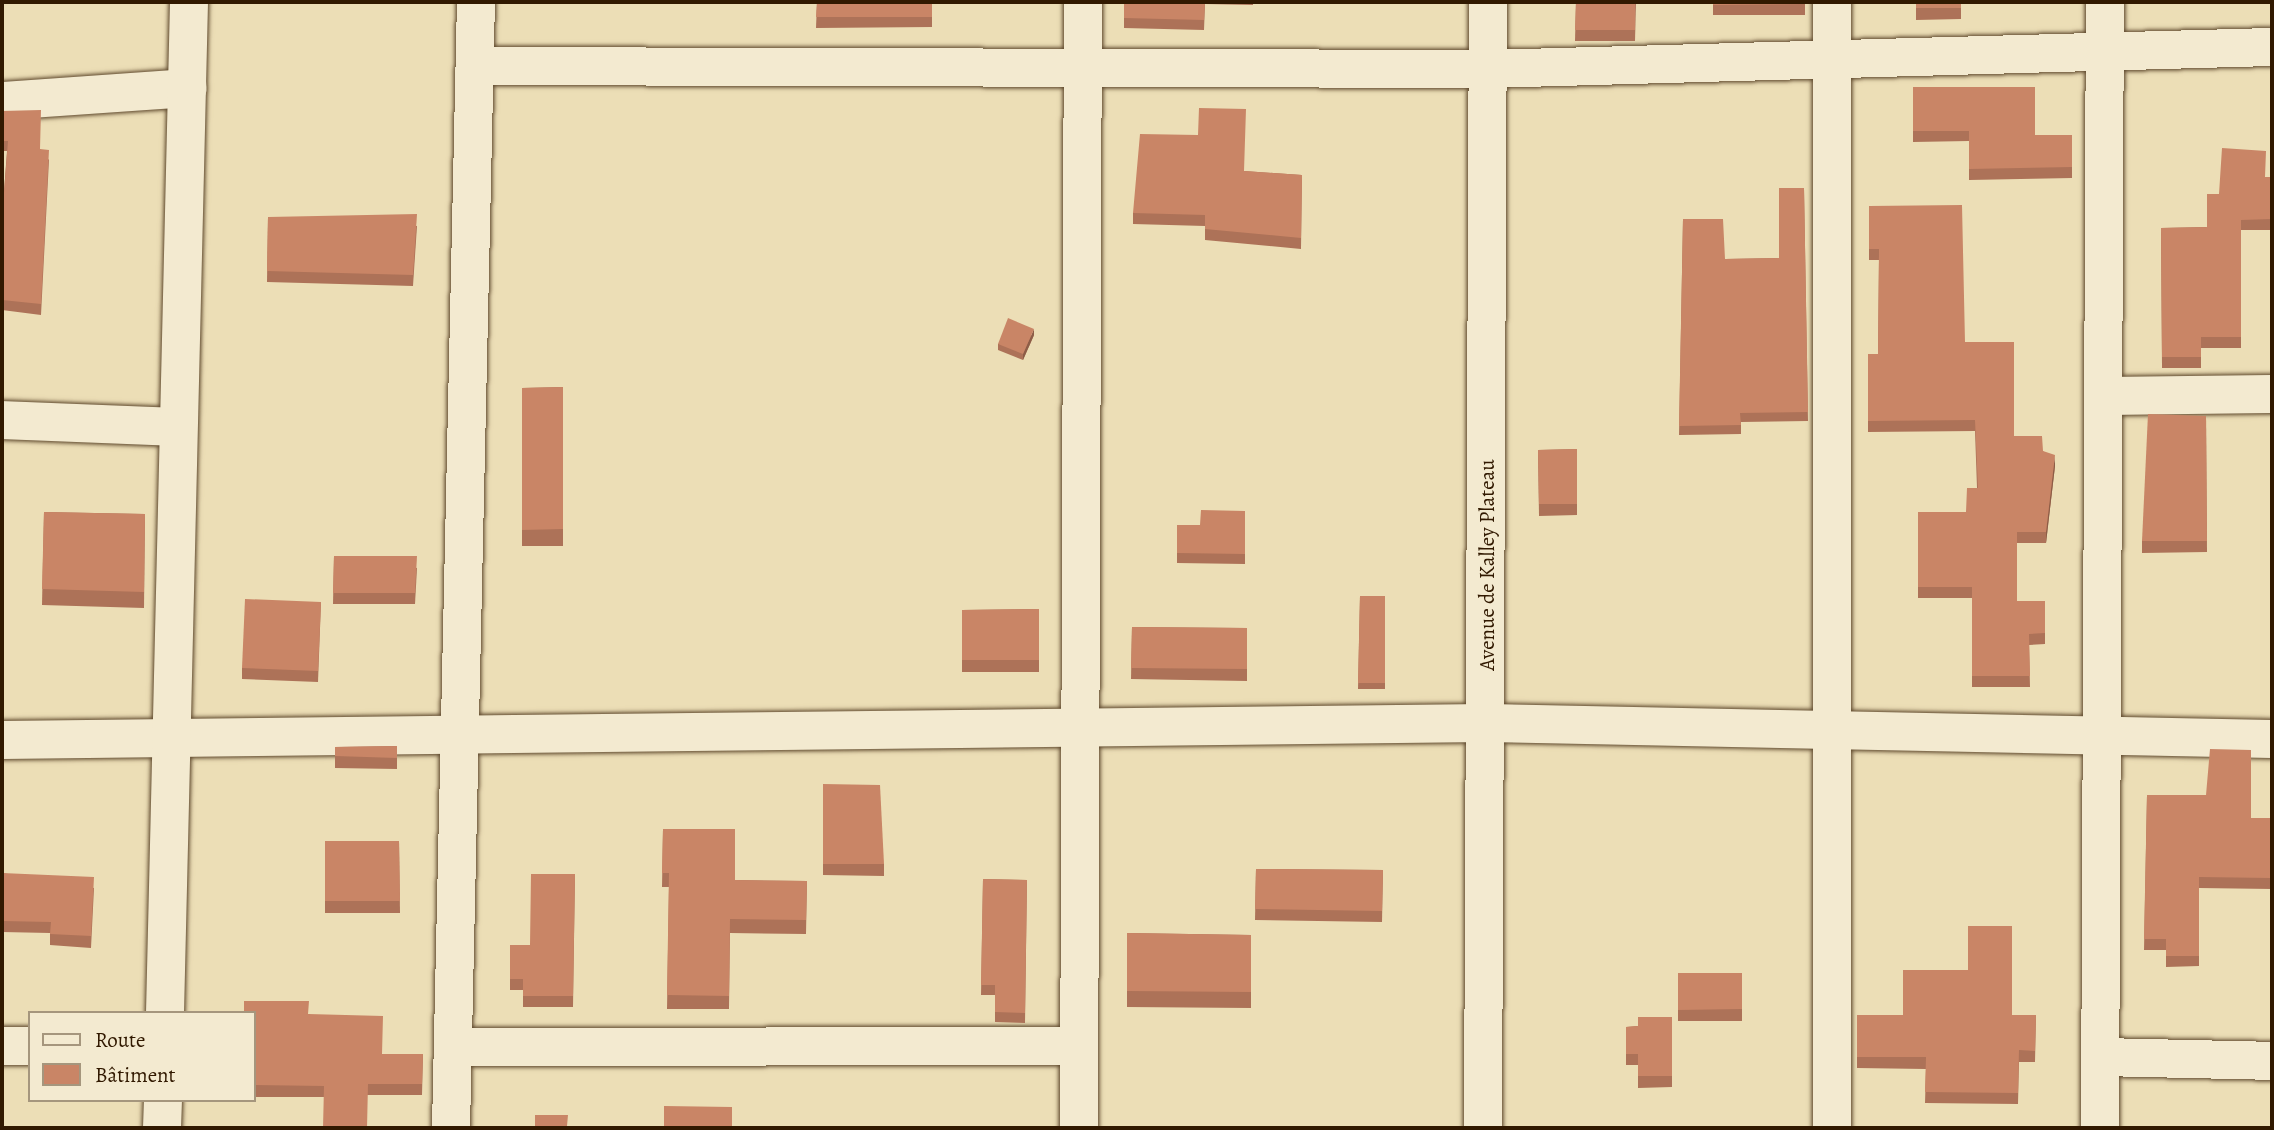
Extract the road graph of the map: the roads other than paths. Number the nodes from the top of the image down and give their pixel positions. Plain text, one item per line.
1 (190, 2) edge
2 (477, 2) edge
3 (1083, 2) edge
4 (1488, 2) edge
5 (1832, 2) edge
6 (2105, 2) edge
7 (2272, 47) edge
8 (2106, 52) junction
9 (1832, 59) junction
10 (475, 65) junction
11 (1083, 67) junction
12 (1488, 69) junction
13 (188, 88) junction
14 (2, 101) edge
15 (2272, 394) edge
16 (2104, 396) junction
17 (2, 420) edge
18 (178, 427) junction
19 (1486, 723) junction
20 (1080, 728) junction
21 (1832, 730) junction
22 (462, 735) junction
23 (2103, 735) junction
24 (172, 739) junction
25 (2272, 739) edge
26 (2, 740) edge
27 (165, 1011) edge
28 (2, 1046) edge
29 (28, 1046) edge
30 (1079, 1046) junction
31 (454, 1047) junction
32 (2101, 1057) junction
33 (2272, 1061) edge
34 (163, 1102) edge
35 (162, 1128) edge
36 (452, 1128) edge
37 (1079, 1128) edge
38 (1483, 1128) edge
39 (1832, 1128) edge
40 (2100, 1128) edge

1 - 13 street
2 - 10 street
3 - 11 street
4 - 12 street, Avenue de Kalley Plateau
5 - 9 street
6 - 8 street
7 - 8 street
8 - 9 street
8 - 16 street
9 - 12 street
9 - 21 street
10 - 11 street
10 - 22 street
11 - 12 street
11 - 20 street
12 - 19 street, Avenue de Kalley Plateau
13 - 14 street
13 - 18 street
15 - 16 street
16 - 23 street
17 - 18 street
18 - 24 street
19 - 20 street
19 - 21 street
19 - 38 street, Avenue de Kalley Plateau
20 - 22 street
20 - 30 street
21 - 23 street
21 - 39 street
22 - 24 street
22 - 31 street
23 - 25 street
23 - 32 street
24 - 26 street
24 - 27 street
28 - 29 street
30 - 31 street
30 - 37 street
31 - 36 street
32 - 33 street
32 - 40 street
34 - 35 street

